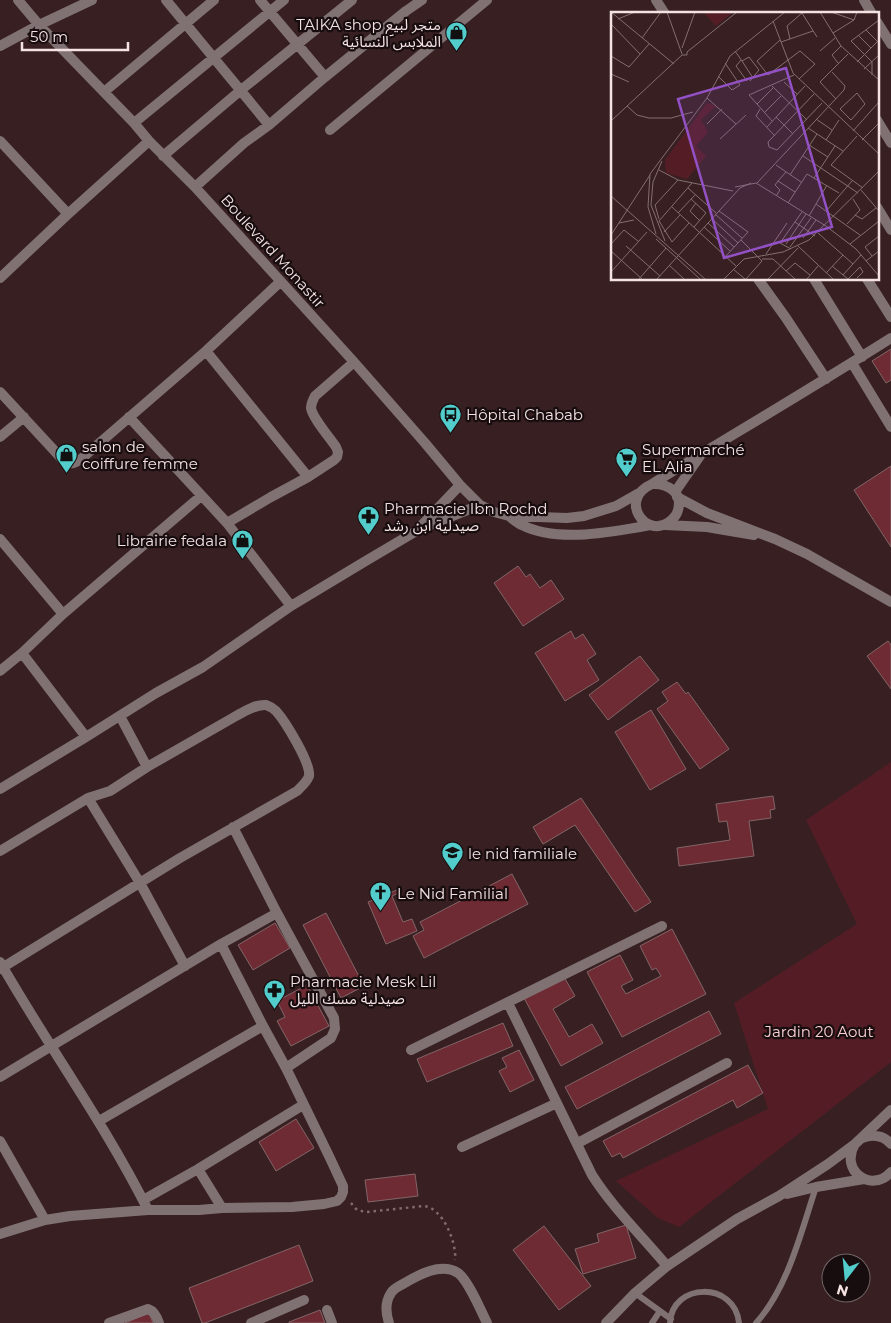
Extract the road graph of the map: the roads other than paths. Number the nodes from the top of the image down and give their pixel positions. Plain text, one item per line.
1 (18, 0) edge
2 (92, 0) edge
3 (166, 0) edge
4 (214, 0) edge
5 (260, 0) edge
6 (284, 0) edge
7 (352, 0) edge
8 (422, 0) edge
9 (487, 0) edge
10 (864, 0) edge
11 (270, 11) junction
12 (870, 12) edge
13 (186, 23) junction
14 (878, 24) edge
15 (39, 25) junction
16 (298, 44) junction
17 (891, 44) edge
18 (0, 46) edge
19 (214, 56) junction
20 (325, 77) junction
21 (241, 90) junction
22 (104, 92) junction
23 (878, 122) edge
24 (134, 123) junction
25 (269, 125) junction
26 (330, 130) dead end
27 (0, 141) edge
28 (149, 141) junction
29 (891, 143) edge
30 (163, 156) junction
31 (195, 188) junction
32 (878, 209) edge
33 (68, 214) junction
34 (891, 230) edge
35 (0, 278) edge
36 (759, 280) edge
37 (815, 280) edge
38 (868, 280) edge
39 (280, 282) junction
40 (891, 317) edge
41 (891, 338) edge
42 (206, 351) junction
43 (862, 356) junction
44 (354, 362) junction
45 (852, 363) junction
46 (826, 379) junction
47 (0, 392) edge
48 (24, 417) junction
49 (129, 417) junction
50 (891, 427) edge
51 (0, 438) edge
52 (702, 453) junction
53 (308, 477) junction
54 (652, 484) junction
55 (460, 485) junction
56 (639, 493) junction
57 (676, 494) junction
58 (201, 496) junction
59 (480, 505) junction
60 (508, 516) junction
61 (227, 523) junction
62 (666, 524) junction
63 (651, 526) junction
64 (413, 533) junction
65 (775, 538) junction
66 (0, 539) edge
67 (891, 602) edge
68 (292, 606) junction
69 (63, 614) junction
70 (22, 652) junction
71 (0, 672) edge
72 (120, 716) junction
73 (86, 737) junction
74 (147, 767) junction
75 (0, 789) edge
76 (88, 798) junction
77 (233, 827) junction
78 (0, 851) edge
79 (140, 883) junction
80 (277, 913) junction
81 (662, 926) dead end
82 (221, 944) junction
83 (1, 966) edge
84 (185, 966) junction
85 (508, 1003) junction
86 (263, 1026) junction
87 (51, 1047) junction
88 (411, 1050) dead end
89 (726, 1063) dead end
90 (286, 1068) junction
91 (0, 1077) edge
92 (557, 1103) junction
93 (303, 1106) junction
94 (891, 1110) edge
95 (99, 1121) junction
96 (0, 1141) edge
97 (858, 1141) junction
98 (578, 1143) junction
99 (891, 1144) edge
100 (462, 1147) dead end
101 (198, 1169) junction
102 (889, 1176) edge
103 (864, 1179) junction
104 (816, 1187) junction
105 (779, 1196) junction
106 (143, 1200) junction
107 (222, 1208) junction
108 (148, 1210) junction
109 (45, 1220) junction
110 (0, 1234) edge
111 (667, 1266) junction
112 (635, 1294) junction
113 (304, 1300) dead end
114 (327, 1310) dead end
115 (660, 1311) junction
116 (272, 1319) edge
117 (670, 1321) edge
118 (109, 1323) edge
119 (160, 1323) edge
120 (251, 1323) edge
121 (332, 1323) edge
122 (389, 1323) edge
123 (487, 1323) edge
124 (606, 1323) edge
125 (652, 1323) edge
126 (740, 1323) edge
127 (756, 1323) edge

1 - 15 street, Boulevard Monastir
2 - 15 street
3 - 13 street
4 - 13 street
5 - 11 street
6 - 11 street
7 - 16 street
8 - 20 street
9 - 26 street
10 - 12 street
11 - 16 street
11 - 19 street
13 - 19 street
13 - 22 street
14 - 17 street
15 - 18 street
15 - 22 street, Boulevard Monastir
16 - 20 street
16 - 21 street
19 - 21 street
19 - 24 street
20 - 25 street
21 - 25 street
21 - 30 street
22 - 24 street, Boulevard Monastir
23 - 29 street
24 - 28 street, Boulevard Monastir
25 - 31 street
27 - 33 street
28 - 30 street, Boulevard Monastir
28 - 33 street
30 - 31 street, Boulevard Monastir
31 - 39 street, Boulevard Monastir
32 - 34 street
33 - 35 street
36 - 46 street
37 - 43 street
38 - 40 street
39 - 42 street
39 - 44 street, Boulevard Monastir
41 - 43 street
42 - 49 street
42 - 53 street
43 - 45 street
44 - 53 street
44 - 55 street, Boulevard Monastir
45 - 46 street
45 - 50 street
46 - 52 street
47 - 48 street
48 - 49 street
48 - 51 street
49 - 58 street
52 - 54 street
52 - 57 street
53 - 61 street
54 - 56 street
54 - 57 street
55 - 59 street, Boulevard Monastir
55 - 64 street
56 - 60 street, Boulevard Monastir
56 - 63 street
57 - 62 street
57 - 65 street
58 - 61 street
58 - 69 street
59 - 60 street, Boulevard Monastir
59 - 64 street
60 - 63 street, Boulevard Monastir
61 - 68 street
62 - 63 street
62 - 65 street
64 - 68 street
65 - 67 street
66 - 69 street
68 - 72 street
69 - 70 street
70 - 71 street
70 - 73 street
72 - 73 street
72 - 74 street
73 - 75 street
74 - 76 street
74 - 77 street
76 - 78 street
76 - 79 street
77 - 79 street
77 - 80 street
79 - 83 street
79 - 84 street
80 - 82 street
80 - 90 street
81 - 85 street
82 - 84 street
82 - 86 street
83 - 87 street
84 - 87 street
85 - 88 street
85 - 92 street
86 - 90 street
86 - 95 street
87 - 91 street
87 - 95 street
89 - 98 street
90 - 93 street
92 - 98 street
92 - 100 street
93 - 101 street
93 - 107 street
94 - 97 street
95 - 106 street
96 - 109 street
97 - 99 street
97 - 103 street
97 - 105 street
98 - 111 street
101 - 106 street
101 - 107 street
102 - 103 street
103 - 104 street
104 - 105 street
104 - 127 lane
105 - 111 street
106 - 108 street
107 - 108 street
108 - 109 street
109 - 110 street
111 - 112 street
112 - 115 lane
112 - 124 street
113 - 116 street
114 - 121 street
115 - 117 lane
115 - 125 lane
116 - 120 street
117 - 126 lane
118 - 119 street
122 - 123 street

